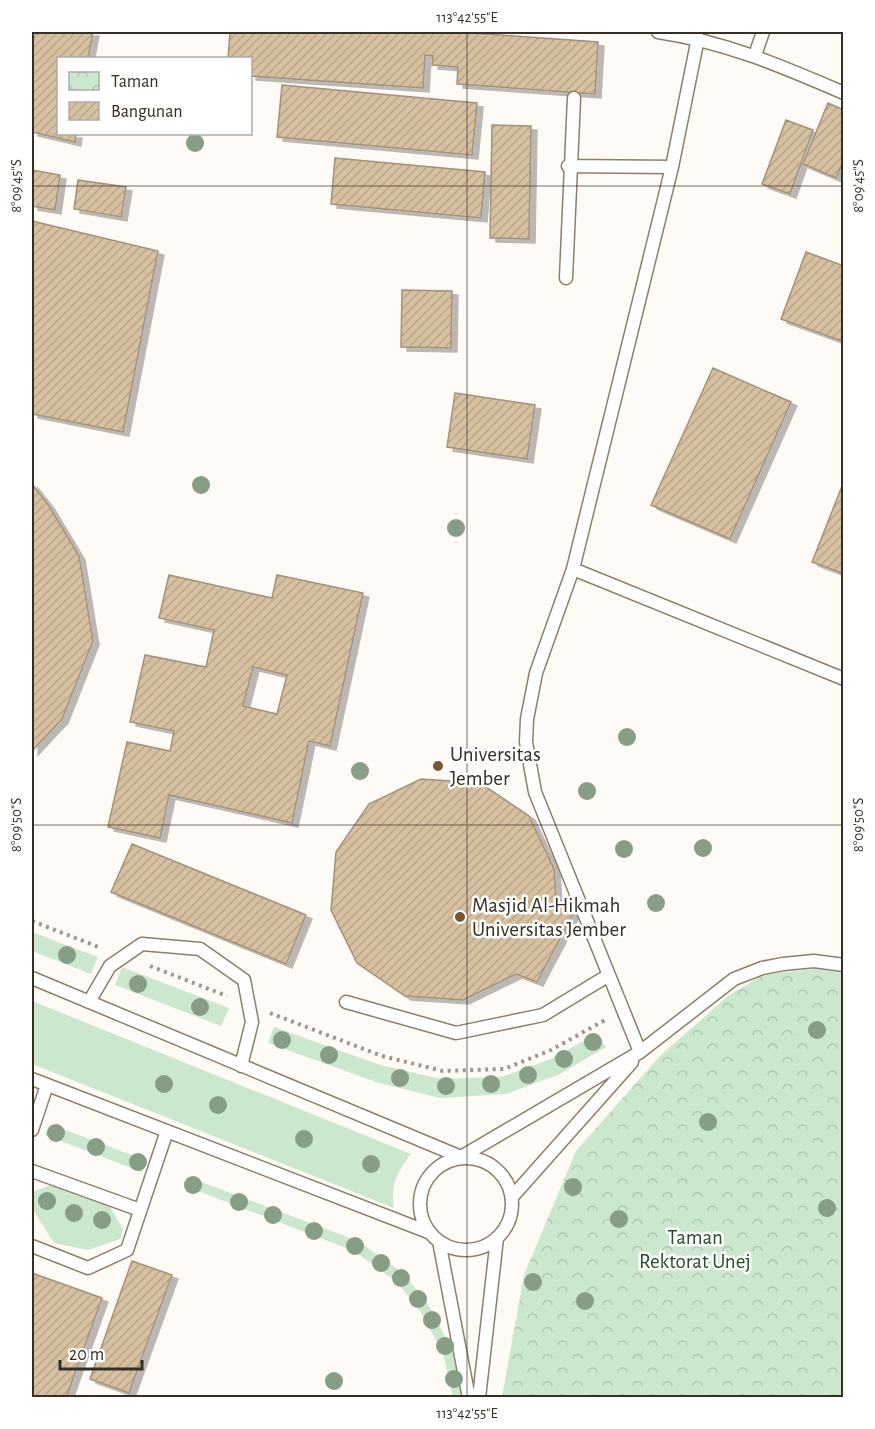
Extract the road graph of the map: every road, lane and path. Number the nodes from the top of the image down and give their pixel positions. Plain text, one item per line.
1 (658, 32) edge
2 (763, 32) edge
3 (698, 38) junction
4 (755, 55) junction
5 (843, 93) edge
6 (573, 98) dead end
7 (568, 166) junction
8 (672, 167) junction
9 (566, 278) dead end
10 (573, 570) junction
11 (843, 678) edge
12 (843, 965) edge
13 (609, 975) junction
14 (32, 978) edge
15 (89, 1002) junction
16 (346, 1002) dead end
17 (640, 1052) junction
18 (241, 1066) junction
19 (32, 1079) edge
20 (47, 1085) junction
21 (32, 1130) edge
22 (167, 1131) junction
23 (461, 1157) junction
24 (32, 1171) edge
25 (512, 1197) junction
26 (140, 1210) junction
27 (428, 1232) junction
28 (497, 1238) junction
29 (439, 1241) junction
30 (32, 1246) edge
31 (469, 1398) edge
32 (479, 1398) edge

1 - 3 lane
2 - 4 lane
3 - 4 lane
3 - 8 lane
4 - 5 lane
6 - 7 lane
7 - 8 lane
7 - 9 lane
8 - 10 lane
10 - 11 lane
10 - 13 lane
12 - 17 lane
13 - 16 lane
13 - 17 lane
14 - 15 lane
15 - 18 lane
15 - 18 lane
17 - 23 lane
17 - 25 lane
18 - 23 lane
19 - 20 lane
20 - 21 lane
20 - 22 lane
22 - 26 lane
22 - 27 lane
23 - 25 lane
23 - 27 lane
24 - 26 lane
25 - 28 lane
26 - 30 lane
27 - 29 lane
28 - 29 lane
28 - 32 lane
29 - 31 lane

